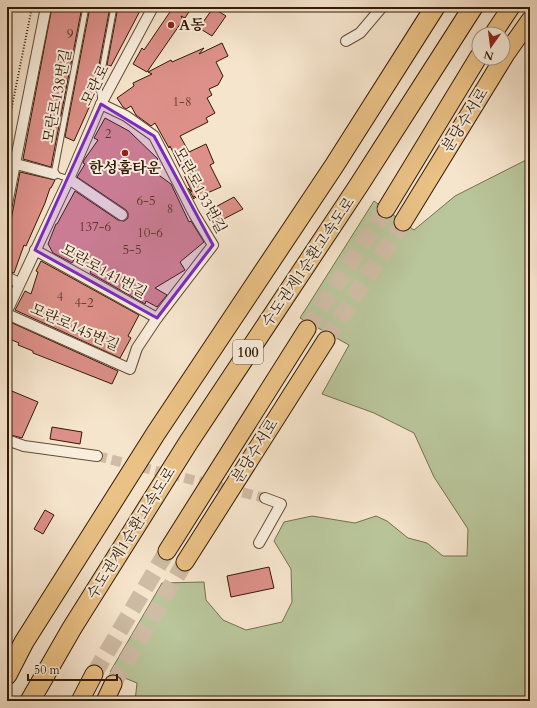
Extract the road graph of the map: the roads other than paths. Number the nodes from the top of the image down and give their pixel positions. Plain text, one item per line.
1 (46, 7) edge
2 (86, 7) edge
3 (114, 7) edge
4 (153, 7) edge
5 (382, 7) edge
6 (435, 7) edge
7 (473, 7) edge
8 (511, 7) edge
9 (530, 20) edge
10 (498, 26) edge
11 (346, 41) dead end
12 (473, 66) edge
13 (101, 104) junction
14 (16, 164) junction
15 (54, 174) junction
16 (69, 179) junction
17 (7, 204) edge
18 (386, 209) tunnel mouth
19 (122, 215) dead end
20 (403, 222) tunnel mouth
21 (35, 250) junction
22 (7, 277) edge
23 (19, 283) junction
24 (7, 312) edge
25 (157, 318) junction
26 (307, 329) tunnel mouth
27 (326, 340) tunnel mouth
28 (130, 369) joint
29 (7, 440) edge
30 (97, 456) tunnel mouth
31 (265, 498) tunnel mouth
32 (259, 543) dead end
33 (167, 551) tunnel mouth
34 (185, 562) tunnel mouth
35 (94, 674) tunnel mouth
36 (7, 675) edge
37 (113, 684) tunnel mouth
38 (30, 701) edge
39 (80, 701) edge
40 (105, 701) edge

1 - 14 street
2 - 15 lane, 모란로138번길
3 - 13 lane
4 - 13 street, 모란로
5 - 11 street
6 - 36 highway, 수도권제1순환고속도로 / 100
7 - 38 highway, 수도권제1순환고속도로 / 100
8 - 10 highway
9 - 20 highway, 분당수서로
12 - 18 highway, 분당수서로
13 - 16 street, 모란로
13 - 25 street, 모란로133번길
14 - 15 street
14 - 17 street
15 - 16 lane
16 - 19 street
16 - 21 street, 모란로
21 - 23 street, 모란로
21 - 25 street, 모란로141번길
22 - 23 street
23 - 24 street, 모란로
24 - 28 street, 모란로145번길
25 - 28 street, 모란로133번길
26 - 33 highway, 분당수서로
27 - 34 highway, 분당수서로
29 - 30 street
31 - 32 street
35 - 39 highway
37 - 40 highway

